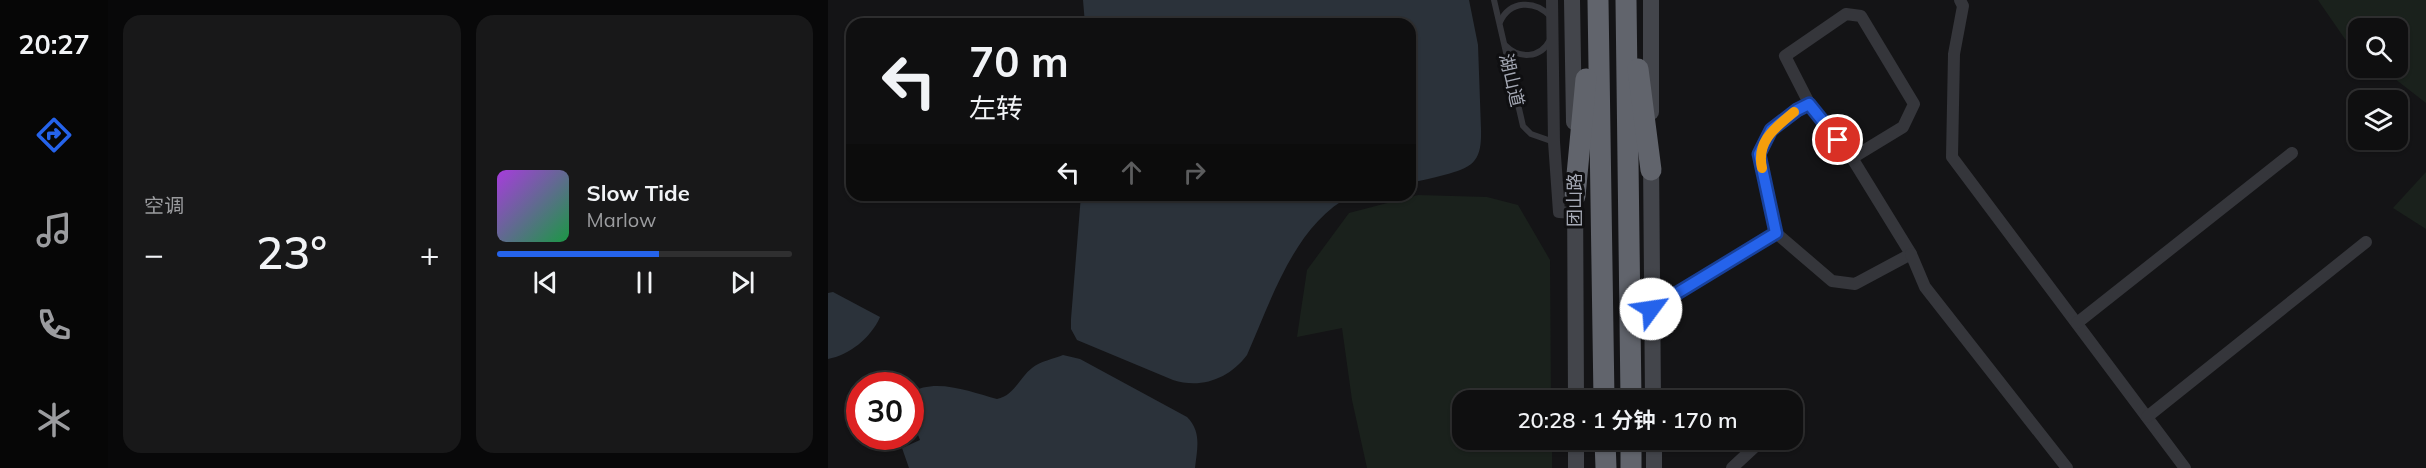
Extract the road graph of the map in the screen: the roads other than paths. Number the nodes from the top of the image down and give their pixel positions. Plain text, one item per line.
1 (1494, 0) edge
2 (1552, 0) edge
3 (1572, 0) edge
4 (1586, 0) edge
5 (1598, 0) edge
6 (1628, 0) edge
7 (1651, 0) edge
8 (1960, 0) edge
9 (1552, 19) junction
10 (1500, 22) junction
11 (1552, 35) junction
12 (1504, 44) junction
13 (1809, 104) junction
14 (1554, 142) junction
15 (2292, 153) dead end
16 (1852, 158) junction
17 (1651, 170) junction
18 (1574, 205) junction
19 (1776, 233) junction
20 (2366, 242) dead end
21 (1911, 254) junction
22 (1651, 309) junction
23 (2077, 323) junction
24 (1576, 390) edge
25 (1604, 390) edge
26 (1630, 390) edge
27 (1653, 390) edge
28 (2147, 417) junction
29 (1576, 450) edge
30 (1605, 450) edge
31 (1631, 450) edge
32 (1654, 450) edge
33 (1751, 450) edge
34 (1576, 468) edge
35 (1605, 468) edge
36 (1631, 468) edge
37 (1654, 468) edge
38 (1732, 468) edge
39 (2067, 468) edge
40 (2185, 468) edge

1 - 10 lane, 湖山道
2 - 9 street, 湖山道
3 - 18 main road, 团山路
4 - 18 highway
5 - 25 highway, 团山路
6 - 17 highway
6 - 26 highway
7 - 17 main road
8 - 23 street
9 - 10 lane
9 - 11 street, 湖山道
10 - 12 lane, 湖山道
11 - 12 lane
11 - 14 street, 湖山道
12 - 14 lane, 湖山道
13 - 16 street
13 - 16 street
13 - 19 street
14 - 18 street, 湖山道
15 - 23 street
16 - 21 street
17 - 22 main road
18 - 24 main road, 团山路
19 - 21 street
19 - 22 street
20 - 28 street
21 - 39 street
22 - 27 main road
23 - 28 street
28 - 40 street
29 - 34 main road
30 - 35 highway
31 - 36 highway
32 - 37 main road
33 - 38 street

